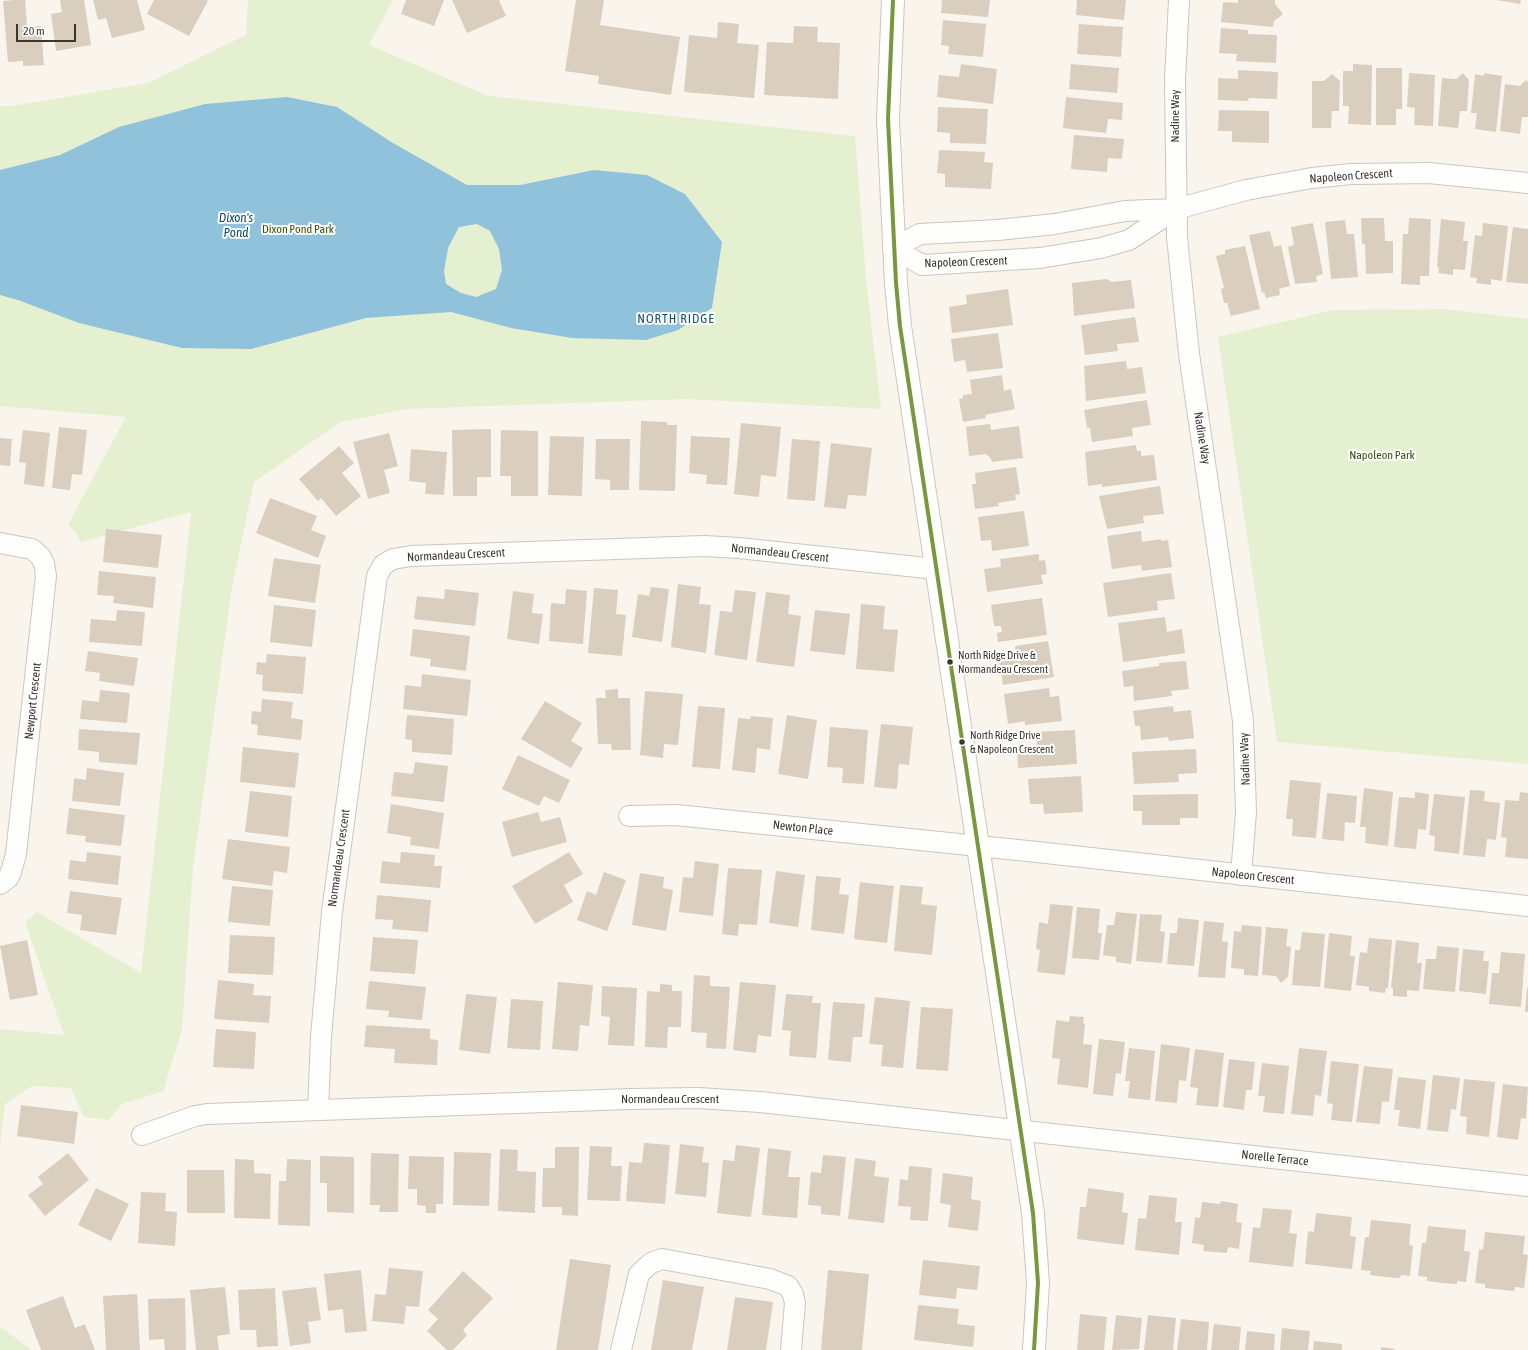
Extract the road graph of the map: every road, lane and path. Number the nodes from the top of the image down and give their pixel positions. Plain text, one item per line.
1 (893, 0) edge
2 (1179, 0) edge
3 (1528, 183) edge
4 (1176, 209) junction
5 (893, 248) junction
6 (0, 543) edge
7 (936, 569) junction
8 (629, 816) dead end
9 (977, 846) junction
10 (1242, 875) junction
11 (0, 884) edge
12 (1528, 906) edge
13 (318, 1110) junction
14 (1021, 1131) junction
15 (142, 1135) dead end
16 (1528, 1186) edge
17 (621, 1350) edge
18 (791, 1350) edge
19 (1034, 1350) edge

1 - 5 street
2 - 4 street, Nadine Way
3 - 4 street, Napoleon Crescent
4 - 5 street, Napoleon Crescent
4 - 5 street, Napoleon Crescent
4 - 10 street, Nadine Way
5 - 7 street
6 - 11 street, Newport Crescent
7 - 9 street
7 - 13 street, Normandeau Crescent
8 - 9 street, Newton Place
9 - 10 street, Napoleon Crescent
9 - 14 street
10 - 12 street, Napoleon Crescent
13 - 14 street, Normandeau Crescent
13 - 15 street, Normandeau Crescent
14 - 16 street, Norelle Terrace
14 - 19 street
17 - 18 street

